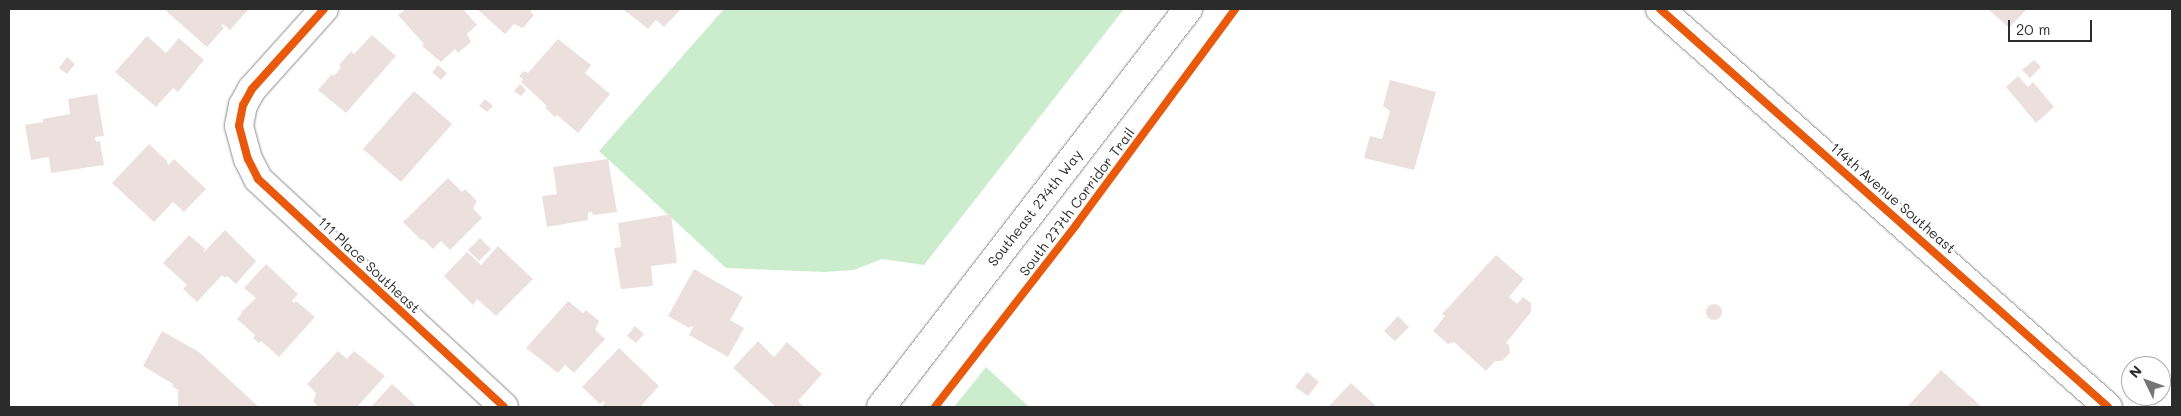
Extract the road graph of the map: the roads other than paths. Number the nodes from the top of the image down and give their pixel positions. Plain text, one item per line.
1 (324, 9) edge
2 (1188, 9) edge
3 (1660, 9) edge
4 (504, 407) edge
5 (881, 407) edge
6 (2108, 407) edge

1 - 4 street, 111 Place Southeast
2 - 5 street, Southeast 274th Way
3 - 6 street, 114th Avenue Southeast

